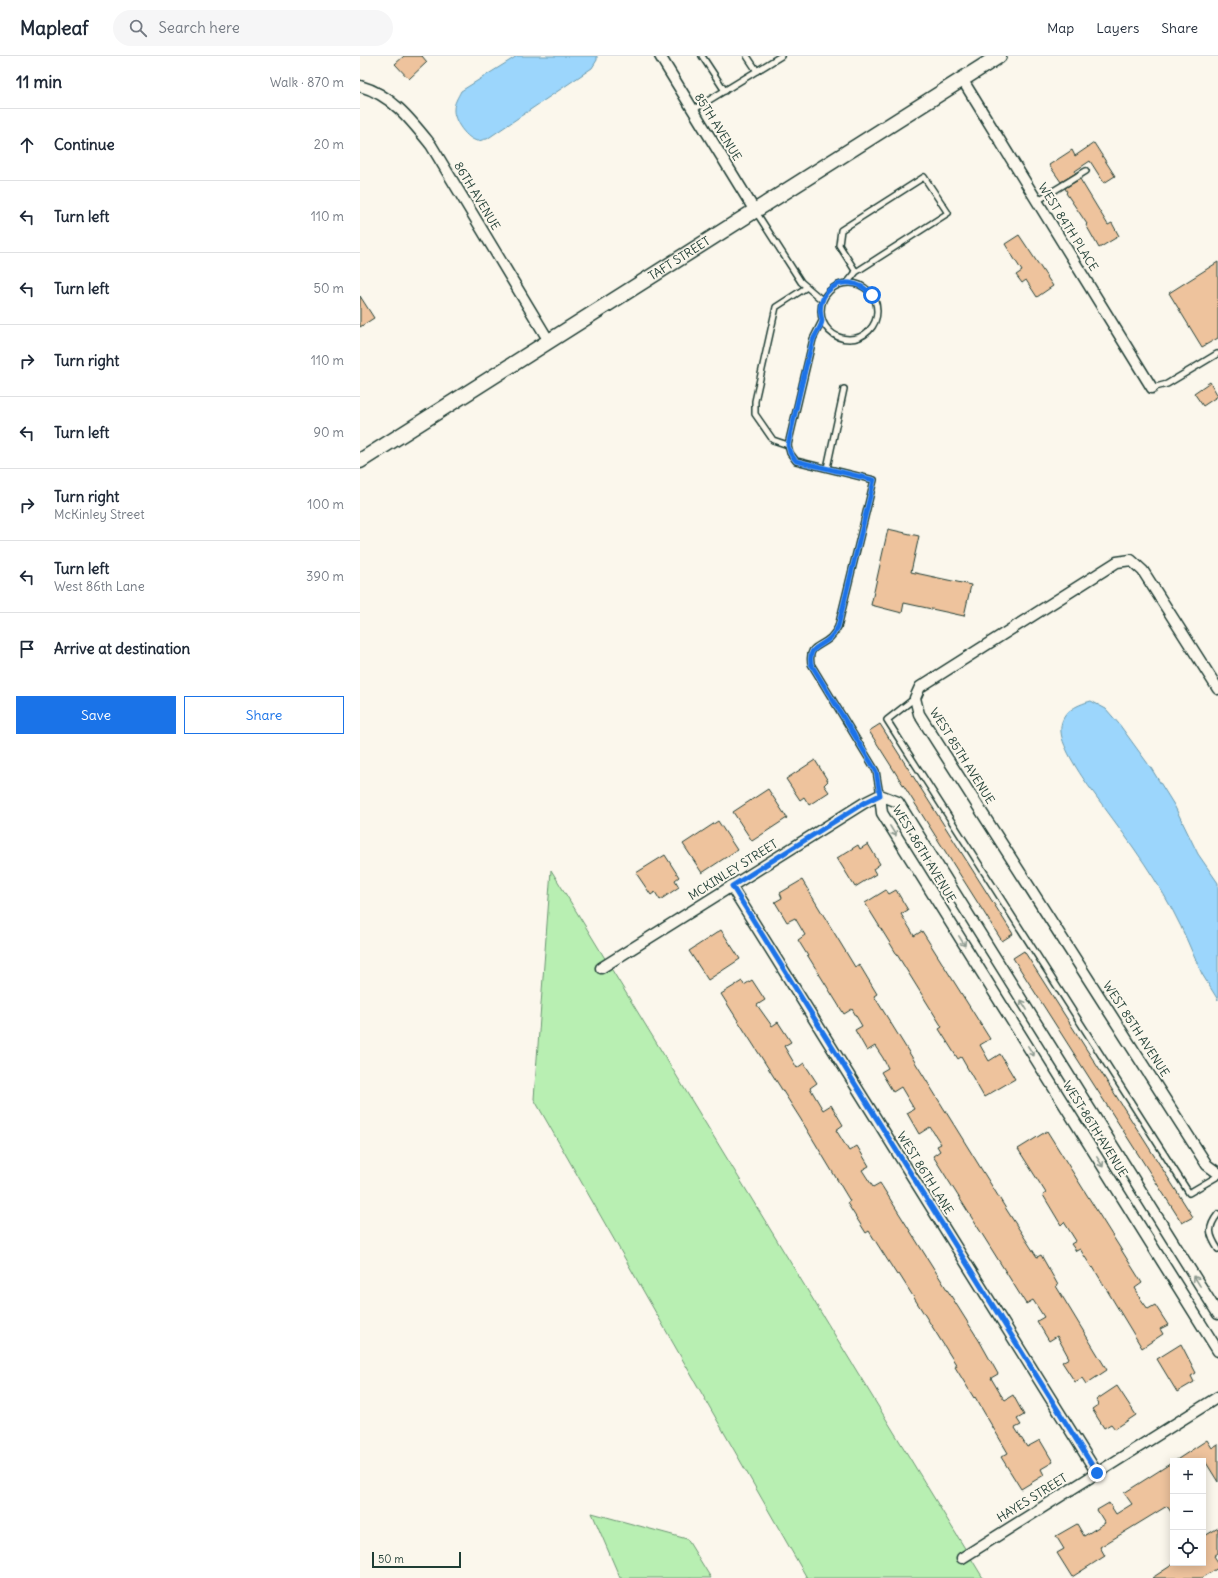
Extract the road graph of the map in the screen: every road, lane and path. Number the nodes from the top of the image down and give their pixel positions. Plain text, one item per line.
1 (660, 56) edge
2 (702, 56) edge
3 (747, 56) edge
4 (781, 56) edge
5 (999, 56) edge
6 (757, 71) junction
7 (962, 79) junction
8 (360, 86) edge
9 (725, 91) junction
10 (693, 110) junction
11 (1086, 171) dead end
12 (1038, 201) junction
13 (755, 211) junction
14 (856, 272) junction
15 (848, 282) junction
16 (807, 287) junction
17 (822, 300) junction
18 (822, 321) junction
19 (549, 341) junction
20 (1217, 354) edge
21 (1152, 388) joint
22 (844, 389) dead end
23 (788, 445) junction
24 (363, 458) edge
25 (827, 468) junction
26 (1218, 689) edge
27 (914, 698) junction
28 (880, 795) junction
29 (732, 886) junction
30 (601, 968) dead end
31 (1218, 1173) edge
32 (1218, 1176) edge
33 (1218, 1214) edge
34 (1218, 1249) edge
35 (1218, 1314) edge
36 (1218, 1351) edge
37 (1218, 1397) edge
38 (1097, 1473) junction
39 (962, 1558) dead end

1 - 10 street, 85TH AVENUE
2 - 9 lane
3 - 6 lane
4 - 6 lane
5 - 7 main road, TAFT STREET
6 - 9 lane
7 - 12 street, WEST 84TH PLACE
7 - 13 main road, TAFT STREET
8 - 19 street, 86TH AVENUE
9 - 10 lane
10 - 13 street, 85TH AVENUE
11 - 12 lane
12 - 21 street, WEST 84TH PLACE
13 - 16 lane
13 - 19 main road, TAFT STREET
14 - 14 lane
14 - 15 lane
15 - 17 lane
15 - 18 lane
16 - 17 lane
16 - 23 lane
17 - 18 lane
18 - 23 lane
19 - 24 main road, TAFT STREET
20 - 21 lane
22 - 25 lane
23 - 25 lane
25 - 28 lane
26 - 27 street
27 - 31 street, WEST 85TH AVENUE
27 - 32 lane
28 - 29 street, MCKINLEY STREET
35 -> 28 street, WEST 86TH AVENUE
28 -> 36 street, WEST 86TH AVENUE
29 - 30 street, MCKINLEY STREET
29 - 38 street, WEST 86TH LANE
33 - 34 lane
37 - 38 street, HAYES STREET
38 - 39 street, HAYES STREET

